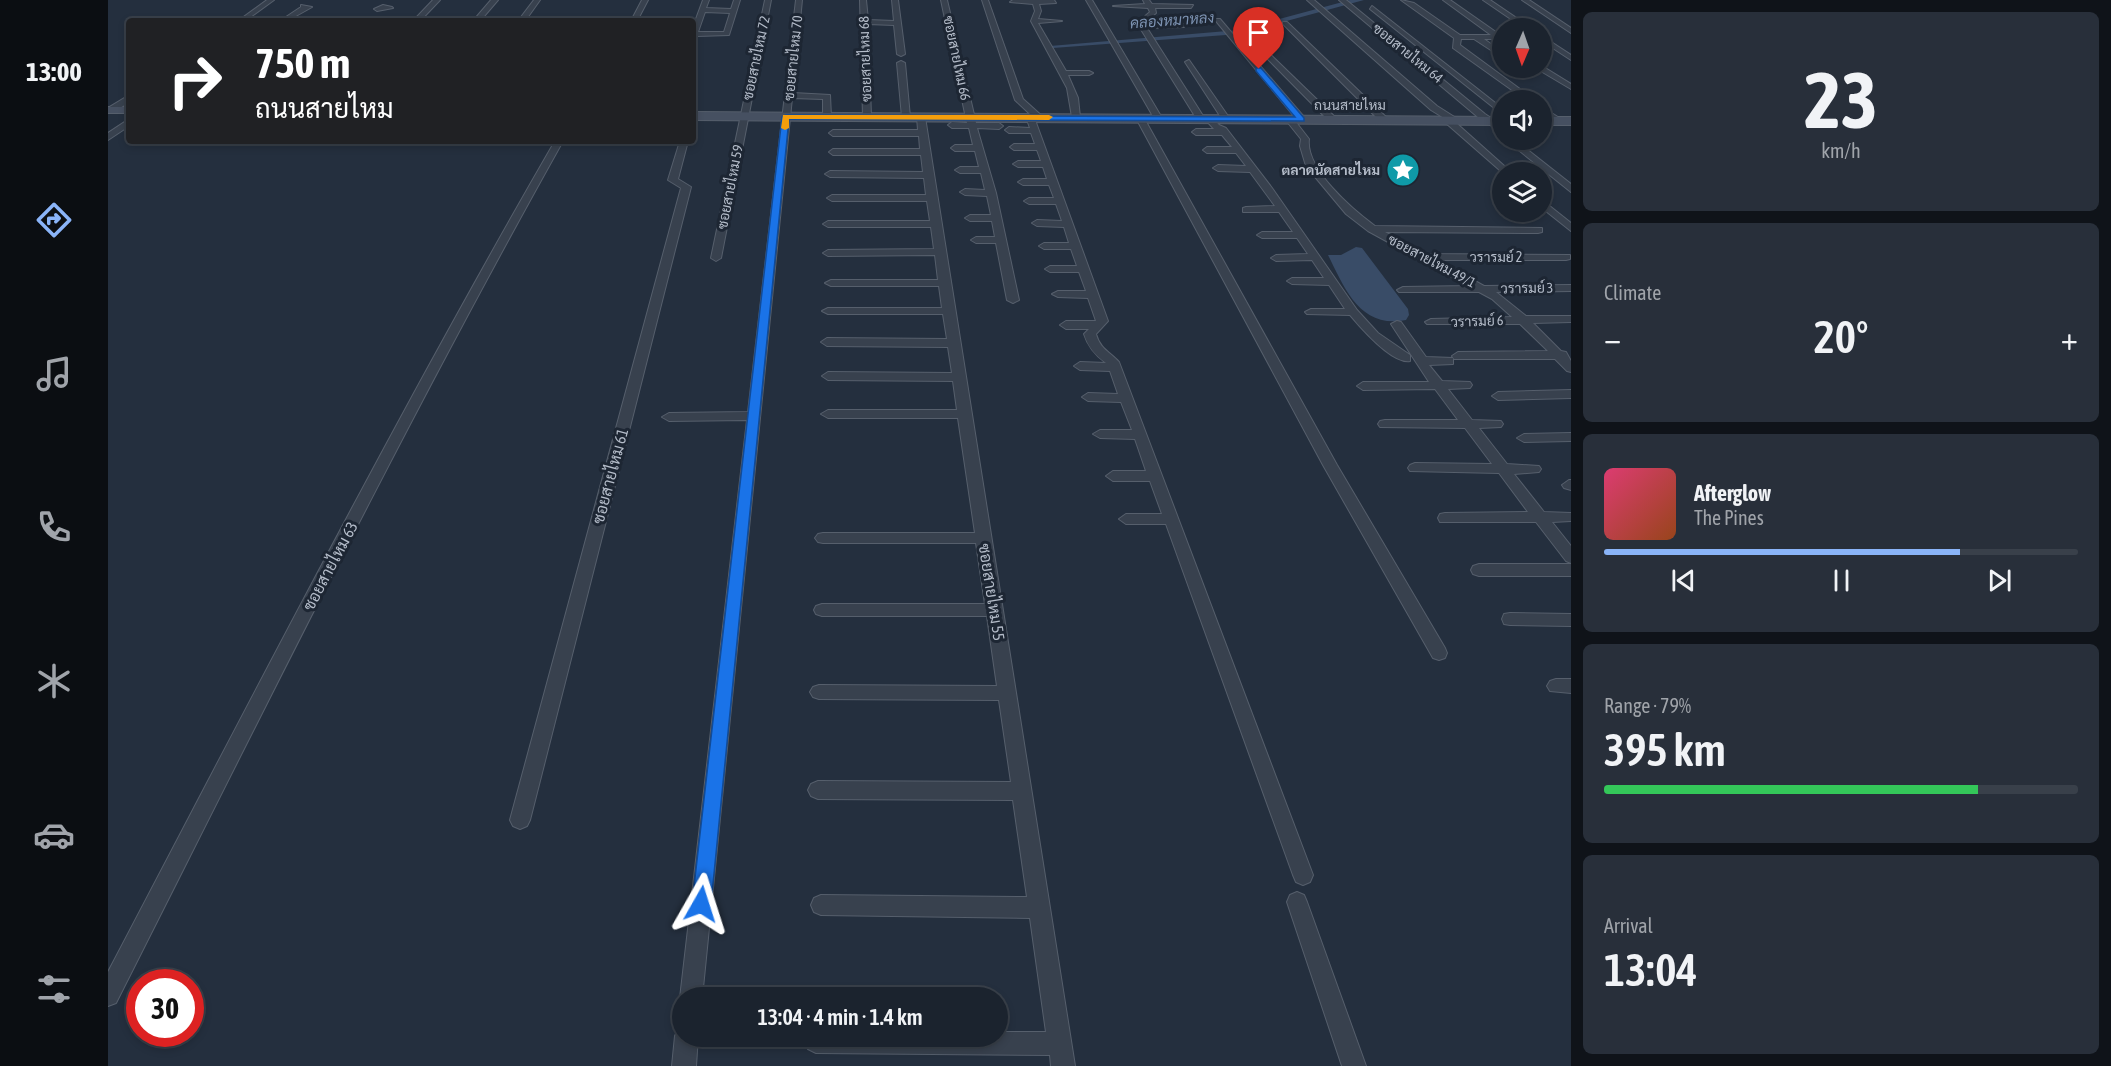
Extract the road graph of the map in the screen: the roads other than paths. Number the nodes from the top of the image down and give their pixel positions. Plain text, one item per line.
1 (271, 0) edge
2 (311, 0) edge
3 (393, 0) edge
4 (437, 0) edge
5 (495, 0) edge
6 (537, 0) edge
7 (645, 0) edge
8 (706, 0) edge
9 (737, 0) edge
10 (768, 0) edge
11 (800, 0) edge
12 (863, 0) edge
13 (895, 0) edge
14 (944, 0) edge
15 (985, 0) edge
16 (1089, 0) edge
17 (1404, 0) edge
18 (1446, 0) edge
19 (1486, 0) edge
20 (1525, 0) edge
21 (1035, 1) edge
22 (1013, 2) dead end
23 (1054, 2) dead end
24 (1312, 2) edge
25 (1345, 2) edge
26 (1148, 3) edge
27 (1116, 6) dead end
28 (1191, 6) dead end
29 (1417, 7) junction
30 (1429, 7) dead end
31 (1441, 7) dead end
32 (1452, 7) dead end
33 (1372, 8) dead end
34 (702, 10) junction
35 (735, 10) junction
36 (381, 11) dead end
37 (1038, 11) junction
38 (1048, 11) dead end
39 (1152, 15) junction
40 (1160, 15) dead end
41 (1430, 17) junction
42 (1442, 17) dead end
43 (1454, 17) dead end
44 (1466, 17) dead end
45 (245, 18) edge
46 (287, 18) edge
47 (419, 18) edge
48 (479, 18) edge
49 (523, 18) edge
50 (636, 18) edge
51 (1513, 18) edge
52 (1034, 21) junction
53 (1059, 21) dead end
54 (864, 22) junction
55 (898, 22) junction
56 (1285, 23) dead end
57 (1184, 25) dead end
58 (1142, 26) junction
59 (696, 27) edge
60 (1444, 27) junction
61 (1455, 27) dead end
62 (1467, 27) dead end
63 (1479, 27) dead end
64 (1222, 29) dead end
65 (1571, 31) edge
66 (1492, 32) edge
67 (1246, 34) dead end
68 (696, 36) edge
69 (1458, 37) junction
70 (1476, 37) junction
71 (1492, 37) edge
72 (1552, 45) edge
73 (1492, 48) edge
74 (1470, 50) dead end
75 (1492, 50) edge
76 (1571, 58) edge
77 (1189, 62) dead end
78 (1487, 62) dead end
79 (1492, 62) edge
80 (1062, 73) junction
81 (1089, 73) dead end
82 (1552, 75) edge
83 (1571, 87) edge
84 (1517, 90) edge
85 (790, 95) junction
86 (1075, 100) junction
87 (1492, 104) edge
88 (1455, 107) dead end
89 (1473, 107) junction
90 (1492, 107) dead end
91 (1552, 116) edge
92 (696, 117) edge
93 (744, 117) junction
94 (786, 117) junction
95 (827, 117) junction
96 (867, 117) junction
97 (1076, 117) junction
98 (1088, 118) junction
99 (1140, 118) junction
100 (1158, 118) junction
101 (1275, 119) junction
102 (1295, 119) junction
103 (1333, 120) junction
104 (1384, 120) junction
105 (1489, 120) edge
106 (971, 121) junction
107 (1039, 121) junction
108 (1448, 121) junction
109 (1552, 121) edge
110 (1558, 121) junction
111 (1571, 121) edge
112 (917, 122) junction
113 (1217, 123) junction
114 (126, 124) edge
115 (952, 125) dead end
116 (999, 126) dead end
117 (1009, 130) dead end
118 (1196, 132) dead end
119 (833, 133) dead end
120 (1300, 133) junction
121 (1288, 135) junction
122 (108, 137) edge
123 (557, 144) edge
124 (683, 144) edge
125 (1304, 146) junction
126 (1014, 147) dead end
127 (1040, 147) junction
128 (955, 148) dead end
129 (979, 148) junction
130 (1207, 150) dead end
131 (1238, 150) junction
132 (1522, 150) edge
133 (833, 152) dead end
134 (925, 152) junction
135 (1495, 162) edge
136 (1018, 164) dead end
137 (1046, 164) junction
138 (1218, 168) dead end
139 (1253, 169) junction
140 (960, 170) dead end
141 (984, 170) junction
142 (830, 174) dead end
143 (928, 175) junction
144 (1023, 182) dead end
145 (1053, 182) junction
146 (1571, 189) edge
147 (965, 192) dead end
148 (991, 193) junction
149 (832, 198) dead end
150 (932, 198) junction
151 (1029, 201) dead end
152 (1059, 201) junction
153 (1281, 209) junction
154 (1246, 210) dead end
155 (1552, 212) edge
156 (970, 218) dead end
157 (996, 218) junction
158 (1037, 223) dead end
159 (828, 224) dead end
160 (1068, 224) junction
161 (937, 225) junction
162 (1571, 228) edge
163 (1372, 229) junction
164 (1538, 230) dead end
165 (1262, 235) dead end
166 (1299, 235) junction
167 (976, 240) dead end
168 (1000, 240) junction
169 (1044, 246) dead end
170 (1076, 246) junction
171 (941, 252) junction
172 (828, 253) dead end
173 (1316, 257) junction
174 (1426, 257) junction
175 (1566, 257) dead end
176 (716, 258) dead end
177 (1276, 258) dead end
178 (1050, 269) dead end
179 (1084, 269) junction
180 (1292, 281) dead end
181 (1333, 282) junction
182 (831, 283) dead end
183 (945, 283) junction
184 (1571, 288) edge
185 (1484, 289) junction
186 (1403, 290) dead end
187 (1058, 294) dead end
188 (1093, 295) junction
189 (1013, 300) dead end
190 (828, 311) dead end
191 (948, 311) junction
192 (1311, 312) dead end
193 (1353, 312) junction
194 (1571, 319) edge
195 (1523, 320) junction
196 (1431, 322) dead end
197 (1397, 324) dead end
198 (1066, 325) dead end
199 (1097, 325) junction
200 (827, 342) dead end
201 (954, 343) junction
202 (1565, 355) edge
203 (1423, 362) junction
204 (1080, 366) dead end
205 (1115, 367) junction
206 (1571, 368) edge
207 (828, 376) dead end
208 (959, 377) junction
209 (1440, 385) junction
210 (1466, 385) dead end
211 (1363, 386) dead end
212 (1571, 394) edge
213 (1498, 396) dead end
214 (1088, 397) dead end
215 (1127, 398) junction
216 (828, 414) dead end
217 (964, 414) junction
218 (754, 416) junction
219 (669, 417) dead end
220 (1385, 424) dead end
221 (1470, 424) junction
222 (1496, 424) dead end
223 (1100, 434) dead end
224 (1140, 435) junction
225 (1571, 437) edge
226 (1524, 438) dead end
227 (1414, 468) dead end
228 (1503, 468) junction
229 (1534, 469) dead end
230 (1113, 476) dead end
231 (1156, 476) junction
232 (1540, 517) junction
233 (1566, 517) dead end
234 (1445, 518) dead end
235 (1126, 519) dead end
236 (1172, 519) junction
237 (824, 538) dead end
238 (984, 538) junction
239 (1571, 557) edge
240 (1479, 570) dead end
241 (1571, 570) edge
242 (822, 610) dead end
243 (995, 610) junction
244 (1510, 619) dead end
245 (1571, 620) edge
246 (1439, 653) dead end
247 (819, 692) dead end
248 (1008, 693) junction
249 (818, 790) dead end
250 (1022, 791) junction
251 (520, 820) dead end
252 (1303, 875) dead end
253 (1296, 902) dead end
254 (822, 906) dead end
255 (1040, 908) junction
256 (692, 987) edge
257 (108, 995) edge
258 (686, 1047) edge
259 (921, 1047) edge
260 (1061, 1055) edge
261 (684, 1066) edge
262 (1354, 1066) edge

1 - 45 street
2 - 46 street
3 - 36 street
4 - 47 street
5 - 48 street
6 - 49 street
7 - 50 street
8 - 34 street
9 - 35 street
10 - 93 street, ซอยสายไหม 72
11 - 85 street, ซอยสายไหม 70
12 - 54 street, ซอยสายไหม 68
13 - 55 street, ซอยสายไหม 55
14 - 106 street, ซอยสายไหม 66
15 - 107 street
16 - 100 street
17 - 29 street
18 - 66 street
19 - 51 street
20 - 65 street
21 - 22 street
21 - 23 street
21 - 37 street
24 - 108 street
25 - 89 street, ซอยสายไหม 64
26 - 27 street
26 - 28 street
26 - 39 street
29 - 30 street
29 - 41 street
31 - 32 street
33 - 87 street, ซอยสายไหม 64
34 - 35 street
34 - 59 street
35 - 68 street
37 - 38 street
37 - 52 street
39 - 40 street
39 - 58 street
41 - 42 street
41 - 60 street
43 - 44 street
52 - 53 street
52 - 80 street
54 - 55 street
54 - 96 street, ซอยสายไหม 68
55 - 112 street, ซอยสายไหม 55
56 - 104 street
57 - 58 street
58 - 113 street
60 - 61 street
60 - 69 street
62 - 63 street
64 - 102 street, ซอยสายไหม 49/1
67 - 103 street
69 - 70 street
69 - 84 street
70 - 71 street
70 - 73 street
72 - 76 street
74 - 75 street
77 - 113 street
78 - 79 street
80 - 81 street
80 - 86 street
82 - 83 street
85 - 94 street, ซอยสายไหม 70
85 - 95 street
86 - 97 street
86 - 98 street
88 - 89 street
89 - 90 street
89 - 105 street, ซอยสายไหม 64
91 - 110 street
92 - 93 main road, ถนนสายไหม
93 - 94 main road, ถนนสายไหม
93 - 176 street, ซอยสายไหม 59
94 - 95 main road, ถนนสายไหม
94 - 218 street, ซอยสายไหม 70
95 - 96 main road, ถนนสายไหม
96 - 112 main road, ถนนสายไหม
97 - 98 main road, ถนนสายไหม
97 - 107 main road, ถนนสายไหม
98 - 99 main road, ถนนสายไหม
99 - 100 main road, ถนนสายไหม
99 - 246 street
100 - 113 main road, ถนนสายไหม
101 - 102 main road, ถนนสายไหม
101 - 113 main road, ถนนสายไหม
101 - 121 street
102 - 103 main road, ถนนสายไหม
102 - 120 street, ซอยสายไหม 49/1
103 - 104 main road, ถนนสายไหม
104 - 108 main road, ถนนสายไหม
105 - 108 main road, ถนนสายไหม
106 - 107 main road, ถนนสายไหม
106 - 112 main road, ถนนสายไหม
106 - 115 street
106 - 116 street
106 - 129 street, ซอยสายไหม 66
107 - 117 street
107 - 127 street
108 - 135 street
109 - 110 main road
110 - 111 main road
112 - 119 street
112 - 134 street, ซอยสายไหม 55
113 - 118 street
113 - 131 street
114 - 122 street
120 - 121 street
120 - 125 street, ซอยสายไหม 49/1
121 - 125 street
123 - 257 street, ซอยสายไหม 63
124 - 251 street, ซอยสายไหม 61
125 - 163 street, ซอยสายไหม 49/1
126 - 127 street
127 - 137 street
128 - 129 street
129 - 141 street, ซอยสายไหม 66
130 - 131 street
131 - 139 street
132 - 146 street
133 - 134 street
134 - 143 street, ซอยสายไหม 55
136 - 137 street
137 - 145 street
138 - 139 street
139 - 153 street
140 - 141 street
141 - 148 street, ซอยสายไหม 66
142 - 143 street
143 - 150 street, ซอยสายไหม 55
144 - 145 street
145 - 152 street
147 - 148 street
148 - 157 street, ซอยสายไหม 66
149 - 150 street
150 - 161 street, ซอยสายไหม 55
151 - 152 street
152 - 160 street
153 - 154 street
153 - 166 street
155 - 162 street
156 - 157 street
157 - 168 street, ซอยสายไหม 66
158 - 160 street
159 - 161 street
160 - 170 street
161 - 171 street, ซอยสายไหม 55
163 - 164 street
163 - 174 street, ซอยสายไหม 49/1
165 - 166 street
166 - 173 street
167 - 168 street
168 - 189 street, ซอยสายไหม 66
169 - 170 street
170 - 179 street
171 - 172 street
171 - 183 street, ซอยสายไหม 55
173 - 177 street
173 - 181 street
174 - 175 street, วรารมย์ 2
174 - 185 street, ซอยสายไหม 49/1
178 - 179 street
179 - 188 street
180 - 181 street
181 - 193 street
182 - 183 street
183 - 191 street, ซอยสายไหม 55
184 - 185 street, วรารมย์ 3
185 - 186 street, วรารมย์ 3
185 - 195 street, ซอยสายไหม 49/1
187 - 188 street
188 - 199 street
190 - 191 street
191 - 201 street, ซอยสายไหม 55
192 - 193 street
193 - 203 street
194 - 195 street, วรารมย์ 6
195 - 196 street, วรารมย์ 6
195 - 202 street, ซอยสายไหม 49/1
197 - 203 street
198 - 199 street
199 - 205 street
200 - 201 street
201 - 208 street, ซอยสายไหม 55
202 - 203 street
202 - 206 street, ซอยสายไหม 49/1
203 - 209 street
204 - 205 street
205 - 215 street
207 - 208 street
208 - 217 street, ซอยสายไหม 55
209 - 210 street
209 - 211 street
209 - 221 street
212 - 213 street
214 - 215 street
215 - 224 street
216 - 217 street
217 - 238 street, ซอยสายไหม 55
218 - 219 street
218 - 256 street, ซอยสายไหม 70
220 - 221 street
221 - 222 street
221 - 228 street
223 - 224 street
224 - 231 street
225 - 226 street
227 - 228 street
228 - 229 street
228 - 232 street
230 - 231 street
231 - 236 street
232 - 233 street
232 - 234 street
232 - 239 street
235 - 236 street
236 - 252 street
237 - 238 street
238 - 243 street, ซอยสายไหม 55
240 - 241 street
242 - 243 street
243 - 248 street, ซอยสายไหม 55
244 - 245 street
247 - 248 street
248 - 250 street, ซอยสายไหม 55
249 - 250 street
250 - 255 street, ซอยสายไหม 55
253 - 262 street
254 - 255 street
255 - 260 street, ซอยสายไหม 55
258 - 261 street
259 - 260 street

